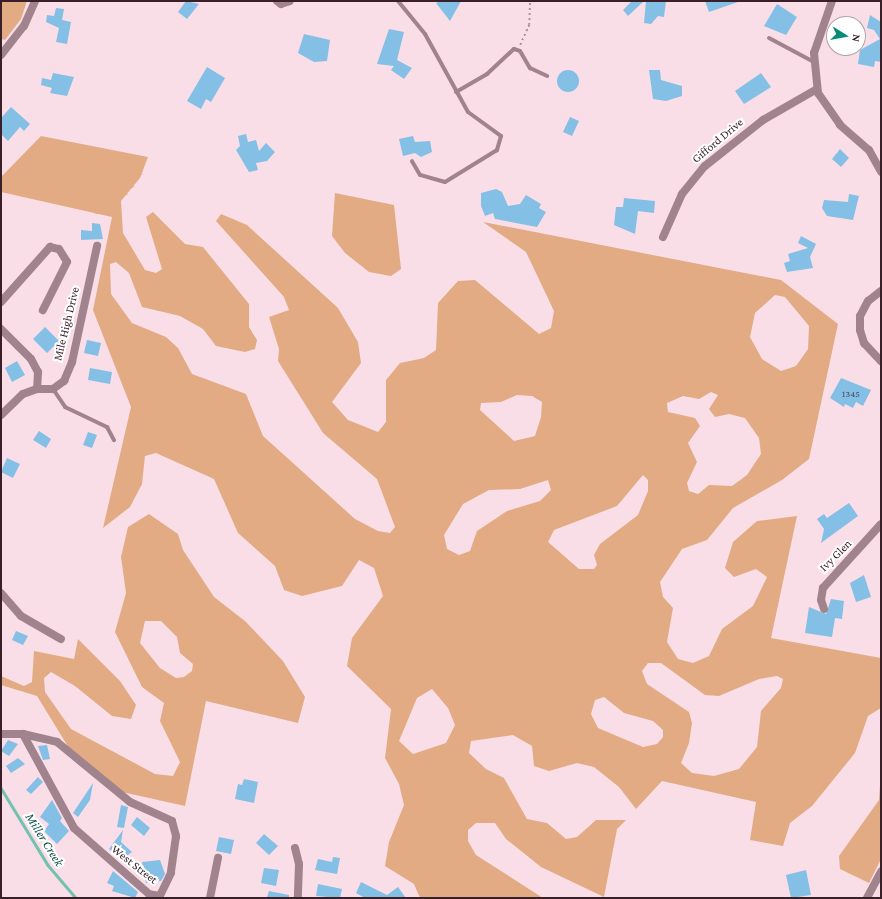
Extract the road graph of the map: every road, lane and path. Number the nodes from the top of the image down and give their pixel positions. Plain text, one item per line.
1 (35, 1) edge
2 (277, 1) edge
3 (290, 1) edge
4 (398, 1) edge
5 (530, 1) edge
6 (832, 1) edge
7 (769, 38) dead end
8 (518, 50) junction
9 (1, 55) edge
10 (814, 62) junction
11 (547, 76) dead end
12 (817, 89) junction
13 (456, 92) junction
14 (412, 161) dead end
15 (881, 172) edge
16 (663, 237) dead end
17 (98, 246) dead end
18 (881, 291) edge
19 (1, 302) edge
20 (43, 310) dead end
21 (1, 329) edge
22 (881, 361) edge
23 (37, 389) junction
24 (53, 389) junction
25 (1, 415) edge
26 (114, 440) dead end
27 (881, 524) edge
28 (1, 593) edge
29 (824, 609) dead end
30 (61, 639) dead end
31 (1, 734) edge
32 (23, 734) junction
33 (295, 848) dead end
34 (218, 858) dead end
35 (881, 872) edge
36 (210, 898) edge
37 (298, 898) edge
38 (866, 898) edge

1 - 9 street
2 - 3 street
4 - 13 lane
5 - 8 path
6 - 10 street
7 - 10 lane
8 - 11 lane
8 - 13 lane
10 - 12 street
12 - 15 street
12 - 16 street, Gifford Drive
13 - 14 lane
17 - 24 street, Mile High Drive
18 - 22 street
19 - 20 street
21 - 23 street
23 - 24 street
23 - 25 street
24 - 26 lane
27 - 29 street, Ivy Glen
28 - 30 street
31 - 32 street, West Street
32 - 32 street, West Street
33 - 37 street
34 - 36 street
35 - 38 street

